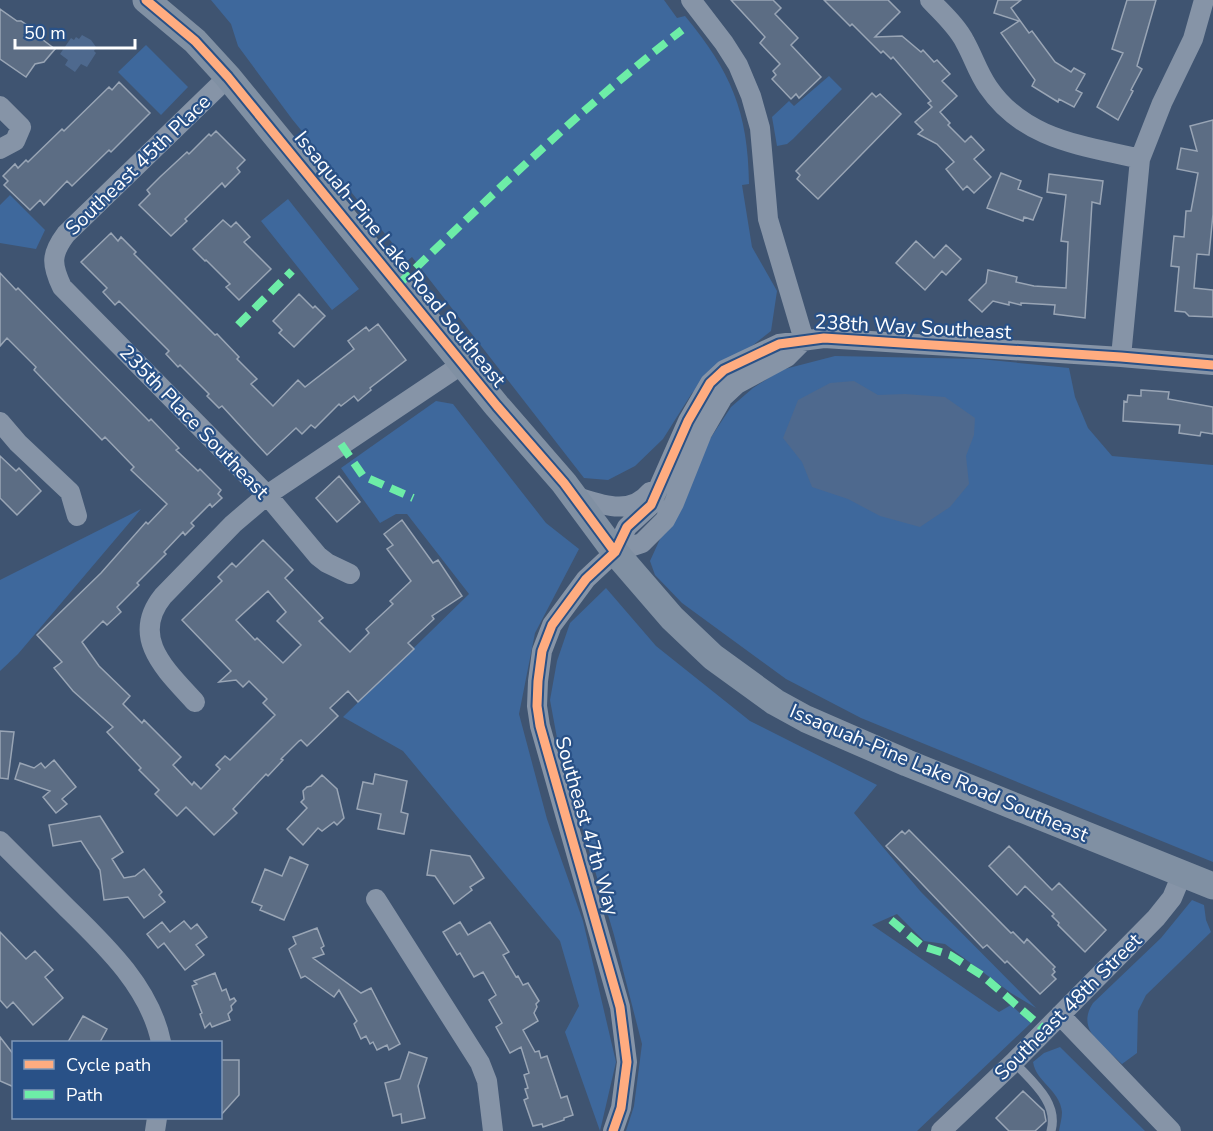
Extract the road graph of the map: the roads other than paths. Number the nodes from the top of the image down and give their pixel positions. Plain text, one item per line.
1 (146, 0) edge
2 (691, 0) edge
3 (930, 0) edge
4 (1204, 0) edge
5 (228, 77) junction
6 (0, 106) edge
7 (0, 149) edge
8 (1140, 159) junction
9 (53, 257) joint
10 (804, 340) junction
11 (1122, 357) junction
12 (464, 363) junction
13 (1213, 366) edge
14 (0, 422) edge
15 (667, 471) junction
16 (267, 495) junction
17 (574, 496) junction
18 (76, 516) dead end
19 (615, 552) junction
20 (350, 574) dead end
21 (195, 702) dead end
22 (0, 842) edge
23 (1182, 874) junction
24 (1213, 886) edge
25 (376, 899) dead end
26 (1060, 1015) junction
27 (161, 1041) edge
28 (1014, 1062) junction
29 (493, 1131) edge
30 (613, 1131) edge
31 (941, 1131) edge
32 (1052, 1131) edge
33 (1171, 1131) edge

1 - 5 main road, Issaquah-Pine Lake Road Southeast
2 - 10 street
3 - 8 street
4 - 8 street
5 - 9 street, Southeast 45th Place
5 - 12 main road, Issaquah-Pine Lake Road Southeast
6 - 7 street
8 - 11 street
9 - 16 street, 235th Place Southeast
10 - 11 street, 238th Way Southeast
10 - 15 street, 238th Way Southeast
10 - 19 street, 238th Way Southeast
11 - 13 street, 238th Way Southeast
12 - 16 street
12 - 17 main road, Issaquah-Pine Lake Road Southeast
14 - 18 street
15 - 17 street, 238th Way Southeast
15 - 19 street, 238th Way Southeast
16 - 20 street, 235th Place Southeast
16 - 21 street
17 - 19 main road, Issaquah-Pine Lake Road Southeast
19 - 23 main road, Issaquah-Pine Lake Road Southeast
19 - 30 street, Southeast 47th Way
22 - 27 street
23 - 24 main road, Issaquah-Pine Lake Road Southeast
23 - 26 street, Southeast 48th Street
25 - 29 street
26 - 28 street, Southeast 48th Street
26 - 33 street
28 - 31 street, Southeast 48th Street
28 - 32 lane

